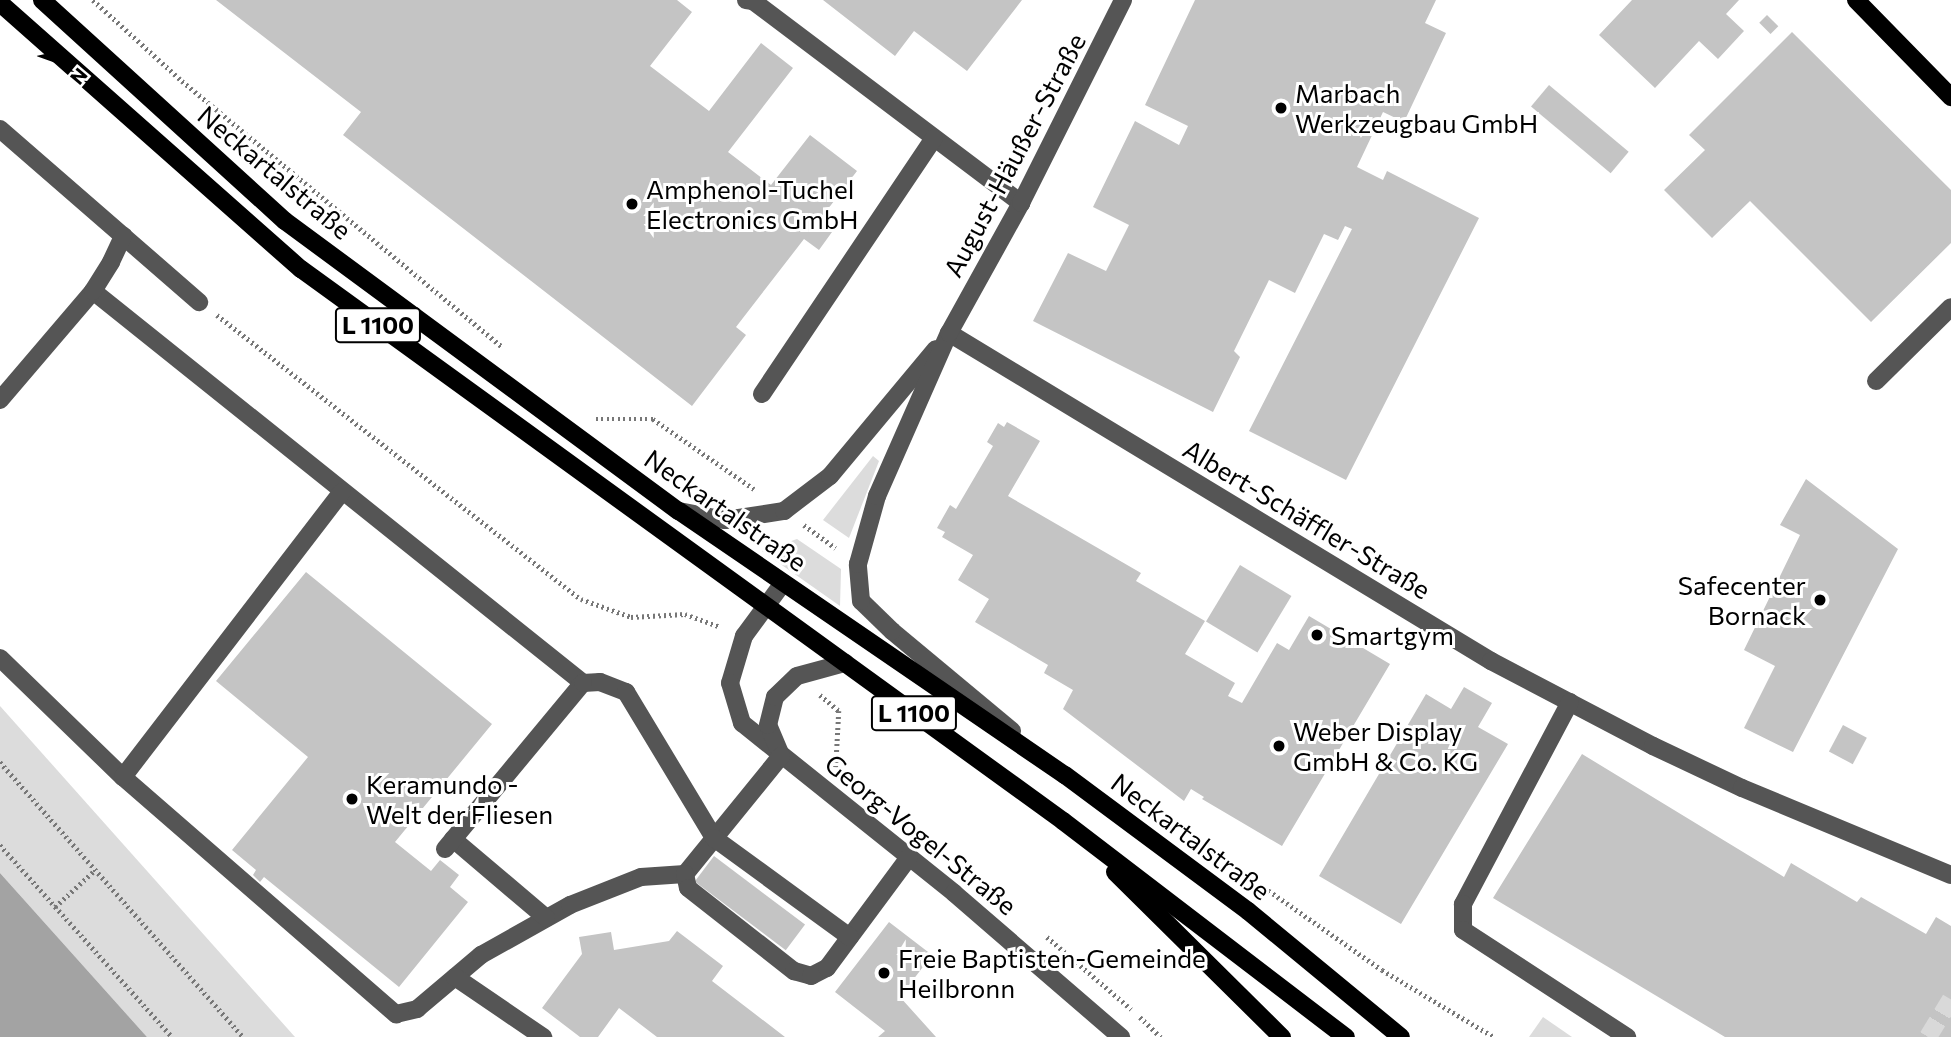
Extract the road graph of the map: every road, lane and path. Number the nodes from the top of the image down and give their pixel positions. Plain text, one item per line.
1 (42, 0) edge
2 (746, 0) edge
3 (1123, 0) edge
4 (1856, 0) edge
5 (0, 4) edge
6 (1951, 97) edge
7 (0, 129) edge
8 (934, 138) junction
9 (1021, 203) junction
10 (123, 236) junction
11 (93, 292) junction
12 (199, 302) joint
13 (1951, 307) edge
14 (949, 333) junction
15 (1876, 381) dead end
16 (762, 394) dead end
17 (0, 400) edge
18 (342, 492) junction
19 (679, 511) junction
20 (783, 583) junction
21 (767, 605) junction
22 (744, 636) junction
23 (0, 658) edge
24 (845, 663) junction
25 (797, 676) junction
26 (583, 683) junction
27 (1570, 702) junction
28 (781, 756) junction
29 (0, 762) edge
30 (834, 765) dead end
31 (1065, 775) junction
32 (123, 777) junction
33 (1063, 821) junction
34 (714, 838) junction
35 (0, 845) edge
36 (909, 857) junction
37 (95, 870) junction
38 (685, 874) junction
39 (1951, 875) edge
40 (55, 907) junction
41 (546, 919) junction
42 (850, 937) junction
43 (455, 976) junction
44 (172, 1037) edge
45 (243, 1037) edge
46 (543, 1037) edge
47 (1121, 1037) edge
48 (1282, 1037) edge
49 (1346, 1037) edge
50 (1401, 1037) edge
51 (1627, 1037) edge

1 - 19 main road, Neckartalstraße / L 1100
2 - 8 street
3 - 9 street, August-Häußer-Straße
4 - 6 main road
5 - 21 main road, Neckartalstraße / L 1100
7 - 10 street
8 - 9 street
8 - 16 street
9 - 14 street, August-Häußer-Straße
10 - 11 street
10 - 12 street
11 - 17 street
11 - 18 street
12 - 22 path
13 - 15 street
14 - 19 street, August-Häußer-Straße
14 - 27 street, Albert-Schäffler-Straße
14 - 31 street, August-Häußer-Straße
18 - 26 street
18 - 32 street
19 - 20 main road, Neckartalstraße / L 1100
20 - 21 street, Georg-Vogel-Straße
20 - 31 main road, Neckartalstraße / L 1100
21 - 22 street, Georg-Vogel-Straße
21 - 24 main road, Neckartalstraße / L 1100
22 - 28 street, Georg-Vogel-Straße
23 - 32 street
24 - 25 street
24 - 33 main road, Neckartalstraße / L 1100
25 - 28 street
25 - 30 path
26 - 34 street
26 - 41 street
27 - 39 street, Albert-Schäffler-Straße
27 - 51 street
28 - 34 street
28 - 36 street, Georg-Vogel-Straße
29 - 37 path
31 - 50 main road, Neckartalstraße / L 1100
32 - 43 street
33 - 48 main road
33 - 49 main road, Neckartalstraße / L 1100
34 - 38 street
34 - 42 street
35 - 40 path
36 - 42 street
36 - 47 street, Georg-Vogel-Straße
37 - 40 path
37 - 45 path
38 - 41 street
38 - 42 street
40 - 44 path
41 - 43 street
43 - 46 street

